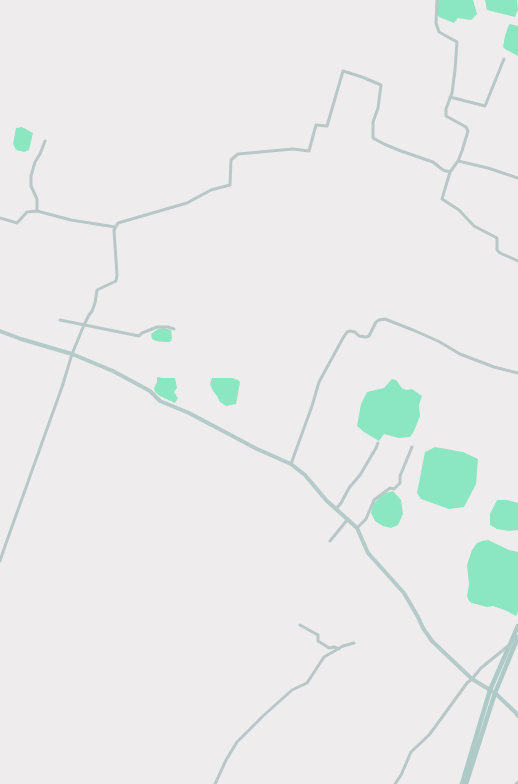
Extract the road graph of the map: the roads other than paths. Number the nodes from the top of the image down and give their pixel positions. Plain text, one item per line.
1 (437, 0) edge
2 (504, 59) dead end
3 (450, 97) junction
4 (45, 141) dead end
5 (458, 161) junction
6 (450, 172) junction
7 (518, 178) edge
8 (37, 211) junction
9 (0, 218) edge
10 (116, 227) junction
11 (518, 261) edge
12 (60, 320) dead end
13 (84, 325) junction
14 (174, 329) dead end
15 (0, 331) edge
16 (72, 354) junction
17 (518, 374) edge
18 (378, 443) dead end
19 (412, 447) dead end
20 (291, 464) junction
21 (336, 509) junction
22 (348, 519) junction
23 (357, 528) junction
24 (330, 541) dead end
25 (0, 561) edge
26 (300, 625) dead end
27 (518, 626) edge
28 (517, 636) edge
29 (354, 644) dead end
30 (509, 646) junction
31 (339, 649) junction
32 (472, 679) junction
33 (492, 692) junction
34 (518, 716) edge
35 (215, 784) edge
36 (395, 784) edge
37 (462, 784) edge
38 (466, 784) edge

1 - 3 street
2 - 3 street
3 - 5 street
4 - 8 street
5 - 6 street
5 - 7 street
6 - 10 street
6 - 11 street
8 - 9 street
8 - 10 street
10 - 13 street
12 - 13 street
13 - 14 street
13 - 16 street
15 - 16 main road
16 - 20 main road
16 - 25 street
17 - 20 street
18 - 21 street
19 - 23 street
20 - 21 main road
21 - 22 main road
22 - 23 main road
22 - 24 street
23 - 32 main road
26 - 31 street
27 - 28 main road
28 - 30 main road
28 - 33 main road
29 - 31 street
30 - 32 street
30 - 33 main road
31 - 35 street
32 - 33 main road
32 - 36 street
33 - 34 main road
33 - 37 main road
33 - 38 main road

